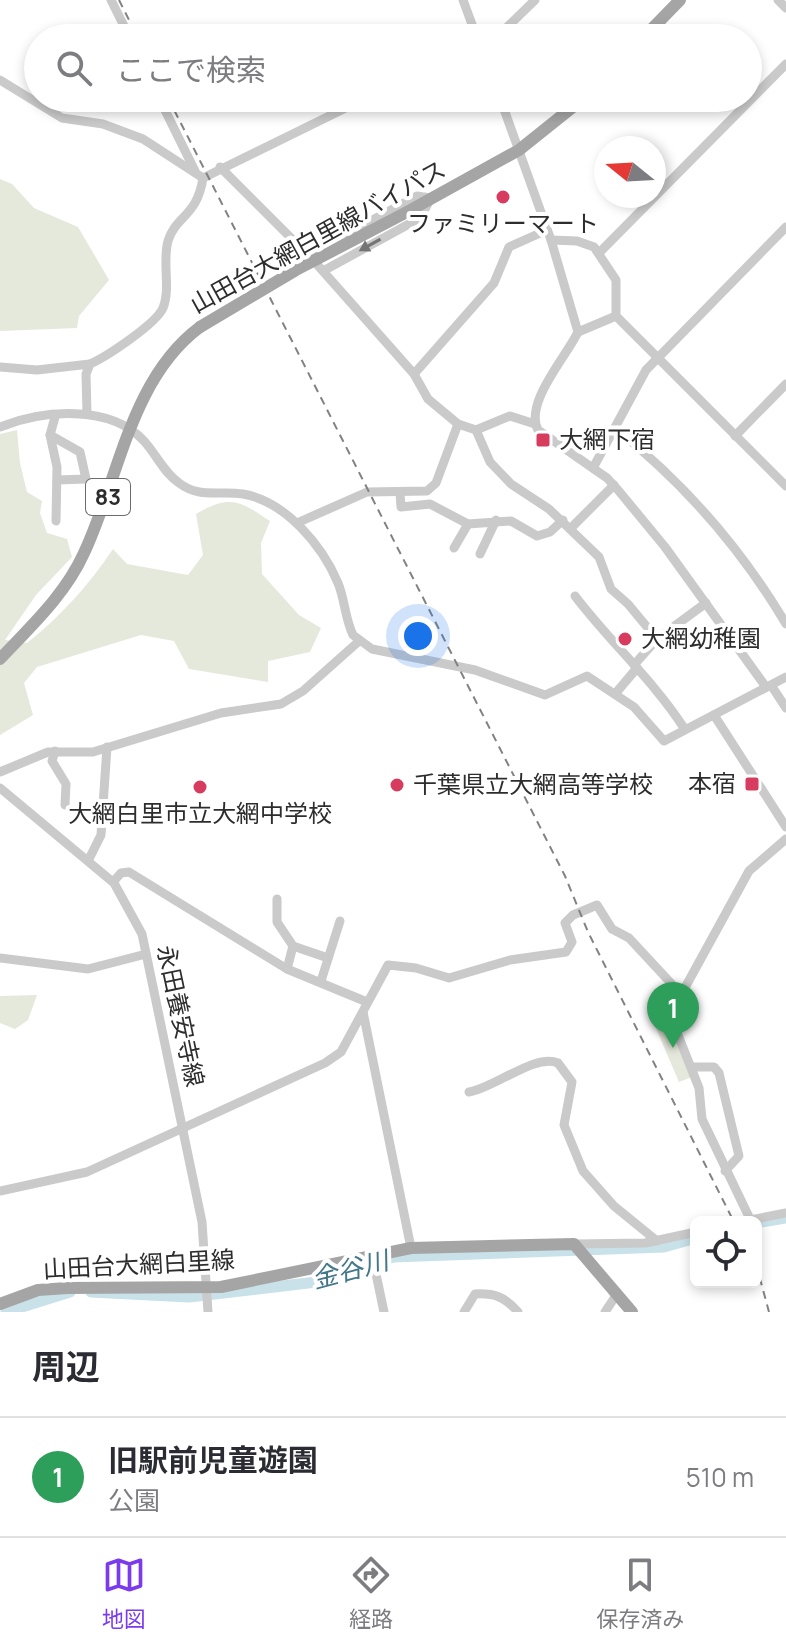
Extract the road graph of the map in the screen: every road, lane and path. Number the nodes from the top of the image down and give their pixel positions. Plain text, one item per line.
1 (111, 0) edge
2 (463, 0) edge
3 (535, 0) edge
4 (680, 0) edge
5 (778, 0) edge
6 (786, 8) edge
7 (123, 24) edge
8 (472, 24) edge
9 (510, 24) edge
10 (657, 24) edge
11 (786, 64) edge
12 (0, 80) edge
13 (762, 88) edge
14 (24, 95) edge
15 (52, 112) edge
16 (166, 112) edge
17 (336, 112) edge
18 (505, 112) edge
19 (566, 112) edge
20 (739, 112) edge
21 (519, 150) junction
22 (220, 167) junction
23 (199, 174) junction
24 (431, 198) junction
25 (786, 227) edge
26 (549, 235) junction
27 (599, 253) junction
28 (308, 255) junction
29 (323, 271) junction
30 (616, 316) junction
31 (578, 332) junction
32 (656, 358) junction
33 (90, 364) junction
34 (0, 367) edge
35 (414, 374) junction
36 (786, 384) edge
37 (87, 413) junction
38 (55, 417) junction
39 (458, 424) junction
40 (535, 424) junction
41 (0, 427) edge
42 (616, 429) junction
43 (130, 430) junction
44 (476, 430) junction
45 (50, 435) junction
46 (735, 436) junction
47 (593, 468) junction
48 (57, 480) junction
49 (614, 485) junction
50 (786, 486) edge
51 (400, 493) junction
52 (496, 520) junction
53 (56, 521) dead end
54 (297, 523) junction
55 (468, 524) junction
56 (567, 524) junction
57 (454, 548) dead end
58 (480, 554) dead end
59 (575, 596) dead end
60 (706, 603) junction
61 (784, 618) edge
62 (657, 639) junction
63 (358, 642) junction
64 (0, 659) edge
65 (636, 667) junction
66 (786, 677) edge
67 (768, 686) junction
68 (615, 694) junction
69 (786, 708) edge
70 (714, 715) junction
71 (684, 728) junction
72 (107, 747) junction
73 (55, 751) junction
74 (0, 772) edge
75 (0, 788) edge
76 (65, 805) dead end
77 (786, 827) edge
78 (786, 839) edge
79 (89, 859) junction
80 (113, 882) junction
81 (277, 899) dead end
82 (340, 921) dead end
83 (293, 946) junction
84 (146, 954) junction
85 (0, 958) edge
86 (328, 958) junction
87 (287, 969) junction
88 (321, 981) junction
89 (681, 994) junction
90 (367, 1002) junction
91 (363, 1012) junction
92 (691, 1067) junction
93 (469, 1092) dead end
94 (185, 1129) junction
95 (725, 1171) junction
96 (0, 1191) edge
97 (786, 1213) edge
98 (743, 1216) edge
99 (762, 1217) edge
100 (690, 1233) edge
101 (657, 1241) junction
102 (574, 1244) junction
103 (411, 1248) junction
104 (372, 1255) junction
105 (209, 1288) junction
106 (617, 1294) junction
107 (0, 1304) edge
108 (208, 1312) edge
109 (384, 1312) edge
110 (464, 1312) edge
111 (518, 1312) edge
112 (605, 1312) edge
113 (632, 1312) edge

1 - 7 street
2 - 8 street
3 - 9 street
4 - 10 main road
5 - 6 street
11 - 13 street
12 - 14 street
15 - 23 street
16 - 23 street
17 - 22 street
18 - 21 street
19 - 21 main road, 山田台大網白里線バイパス / 83
20 - 27 street
21 - 24 main road, 山田台大網白里線バイパス / 83
21 - 26 street
22 - 23 street
22 - 28 street
23 - 33 street
24 - 28 street
24 -> 29 street
24 - 43 main road, 山田台大網白里線バイパス / 83, bridge
25 - 32 street
26 - 27 street
26 - 31 street
26 - 35 street
27 - 30 street
28 - 29 street
29 - 35 street
30 - 31 street
30 - 32 street
31 - 40 street
32 - 42 street
32 - 46 street
33 - 34 street
33 - 37 street
35 - 39 street
36 - 46 street
37 - 38 street
37 - 43 street
38 - 41 street
38 - 45 street
39 - 44 street
39 - 51 street
40 - 44 street
40 - 47 street
42 - 47 street
42 - 61 street
43 - 54 street
43 - 64 main road, 山田台大網白里線バイパス / 83
44 - 56 street
45 - 48 street
45 - 48 street
46 - 50 street
47 - 49 street
48 - 53 street
49 - 56 street
49 - 60 street
51 - 54 street
51 - 55 street
52 - 55 street
52 - 56 street
52 - 58 street
54 - 63 street
55 - 57 street
56 - 62 street
59 - 65 street
60 - 62 street
60 - 67 street
62 - 65 street
63 - 68 street
63 - 72 street
65 - 68 street
65 - 71 street
66 - 67 street
67 - 69 street
67 - 70 street
68 - 71 street
70 - 71 street
70 - 77 street
72 - 73 street
72 - 79 street
73 - 74 street
73 - 76 street
75 - 79 street, 永田養安寺線
78 - 89 street
79 - 80 street, 永田養安寺線
80 - 84 street, 永田養安寺線
80 - 87 street
81 - 83 street
82 - 86 street
83 - 86 street
83 - 87 street
84 - 85 street
84 - 94 street, 永田養安寺線
86 - 88 street
87 - 88 street
88 - 90 street
89 - 90 street
89 - 92 street
90 - 91 street
91 - 94 street
91 - 103 street
92 - 95 street
92 - 95 street
93 - 101 street
94 - 96 street
94 - 105 street, 永田養安寺線
95 - 98 street
97 - 99 street
100 - 101 street
101 - 102 street
102 - 103 main road, 山田台大網白里線
102 - 106 main road
103 - 104 main road, 山田台大網白里線
104 - 105 main road, 山田台大網白里線
104 - 109 street
105 - 107 main road, 山田台大網白里線
105 - 108 street, 永田養安寺線
106 - 112 street
106 - 113 main road
110 - 111 street

